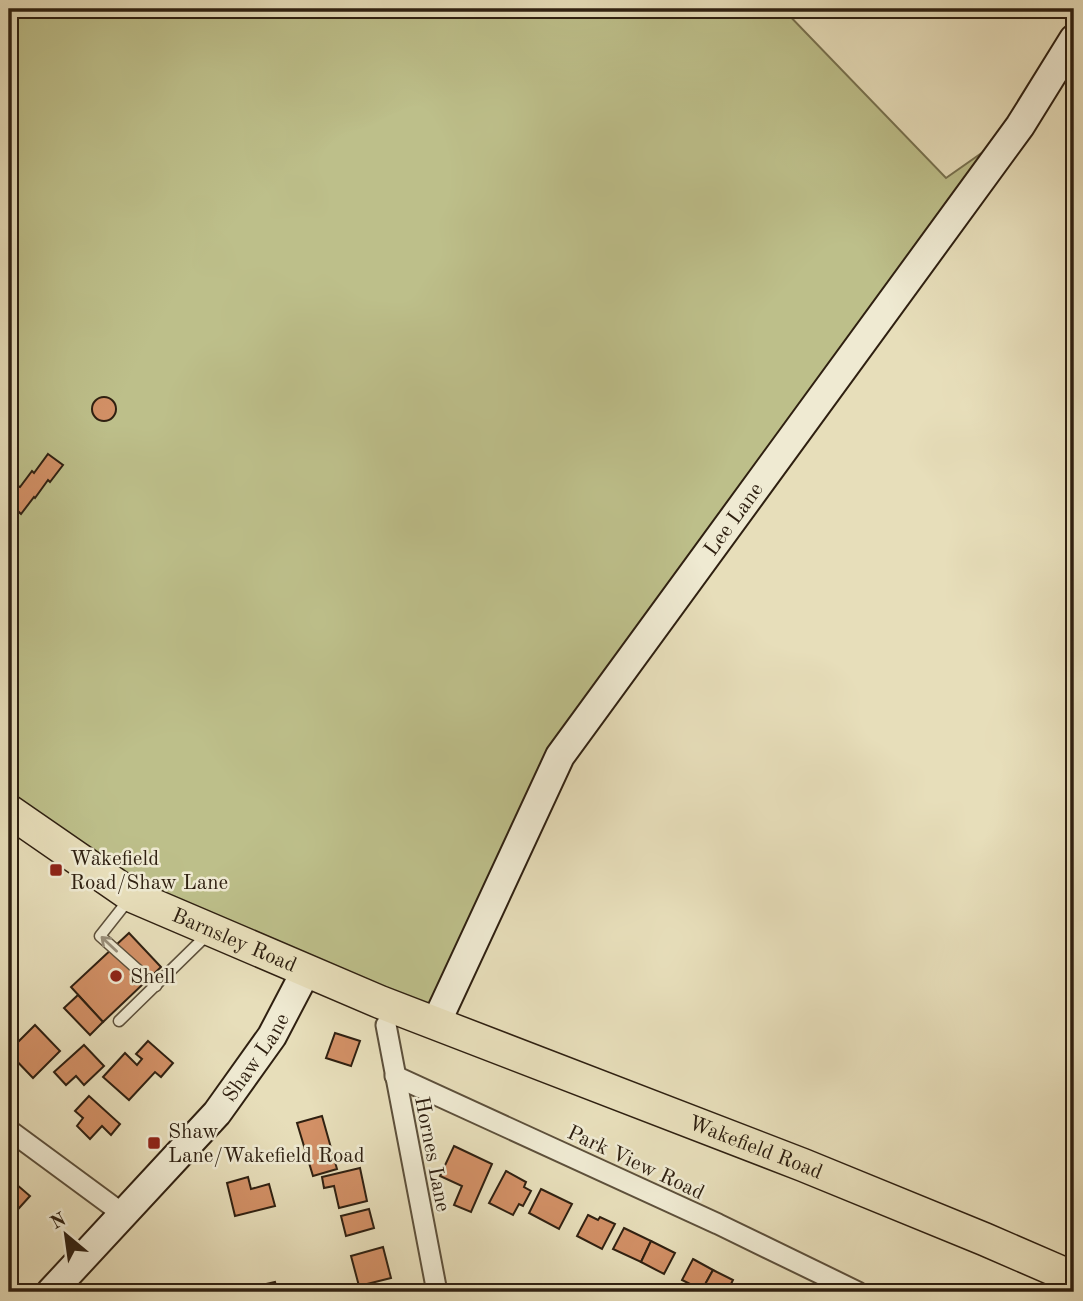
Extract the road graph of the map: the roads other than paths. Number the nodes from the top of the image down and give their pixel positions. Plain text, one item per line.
1 (1074, 39) edge
2 (9, 811) edge
3 (132, 896) junction
4 (212, 930) junction
5 (306, 971) junction
6 (156, 986) junction
7 (119, 1021) dead end
8 (436, 1023) junction
9 (386, 1025) dead end
10 (395, 1076) junction
11 (9, 1130) edge
12 (123, 1214) junction
13 (1074, 1278) edge
14 (51, 1292) edge
15 (437, 1292) edge
16 (858, 1292) edge

1 - 8 main road, Lee Lane
2 - 3 main road, Barnsley Road
3 - 4 main road, Barnsley Road
6 -> 3 lane
4 - 5 main road, Barnsley Road
4 - 6 lane
5 - 8 main road, Barnsley Road
5 - 12 main road, Shaw Lane
6 - 7 lane
8 - 13 main road, Wakefield Road
9 - 10 street, Hornes Lane
10 - 15 street, Hornes Lane
10 - 16 street, Park View Road
11 - 12 street
12 - 14 main road, Shaw Lane

